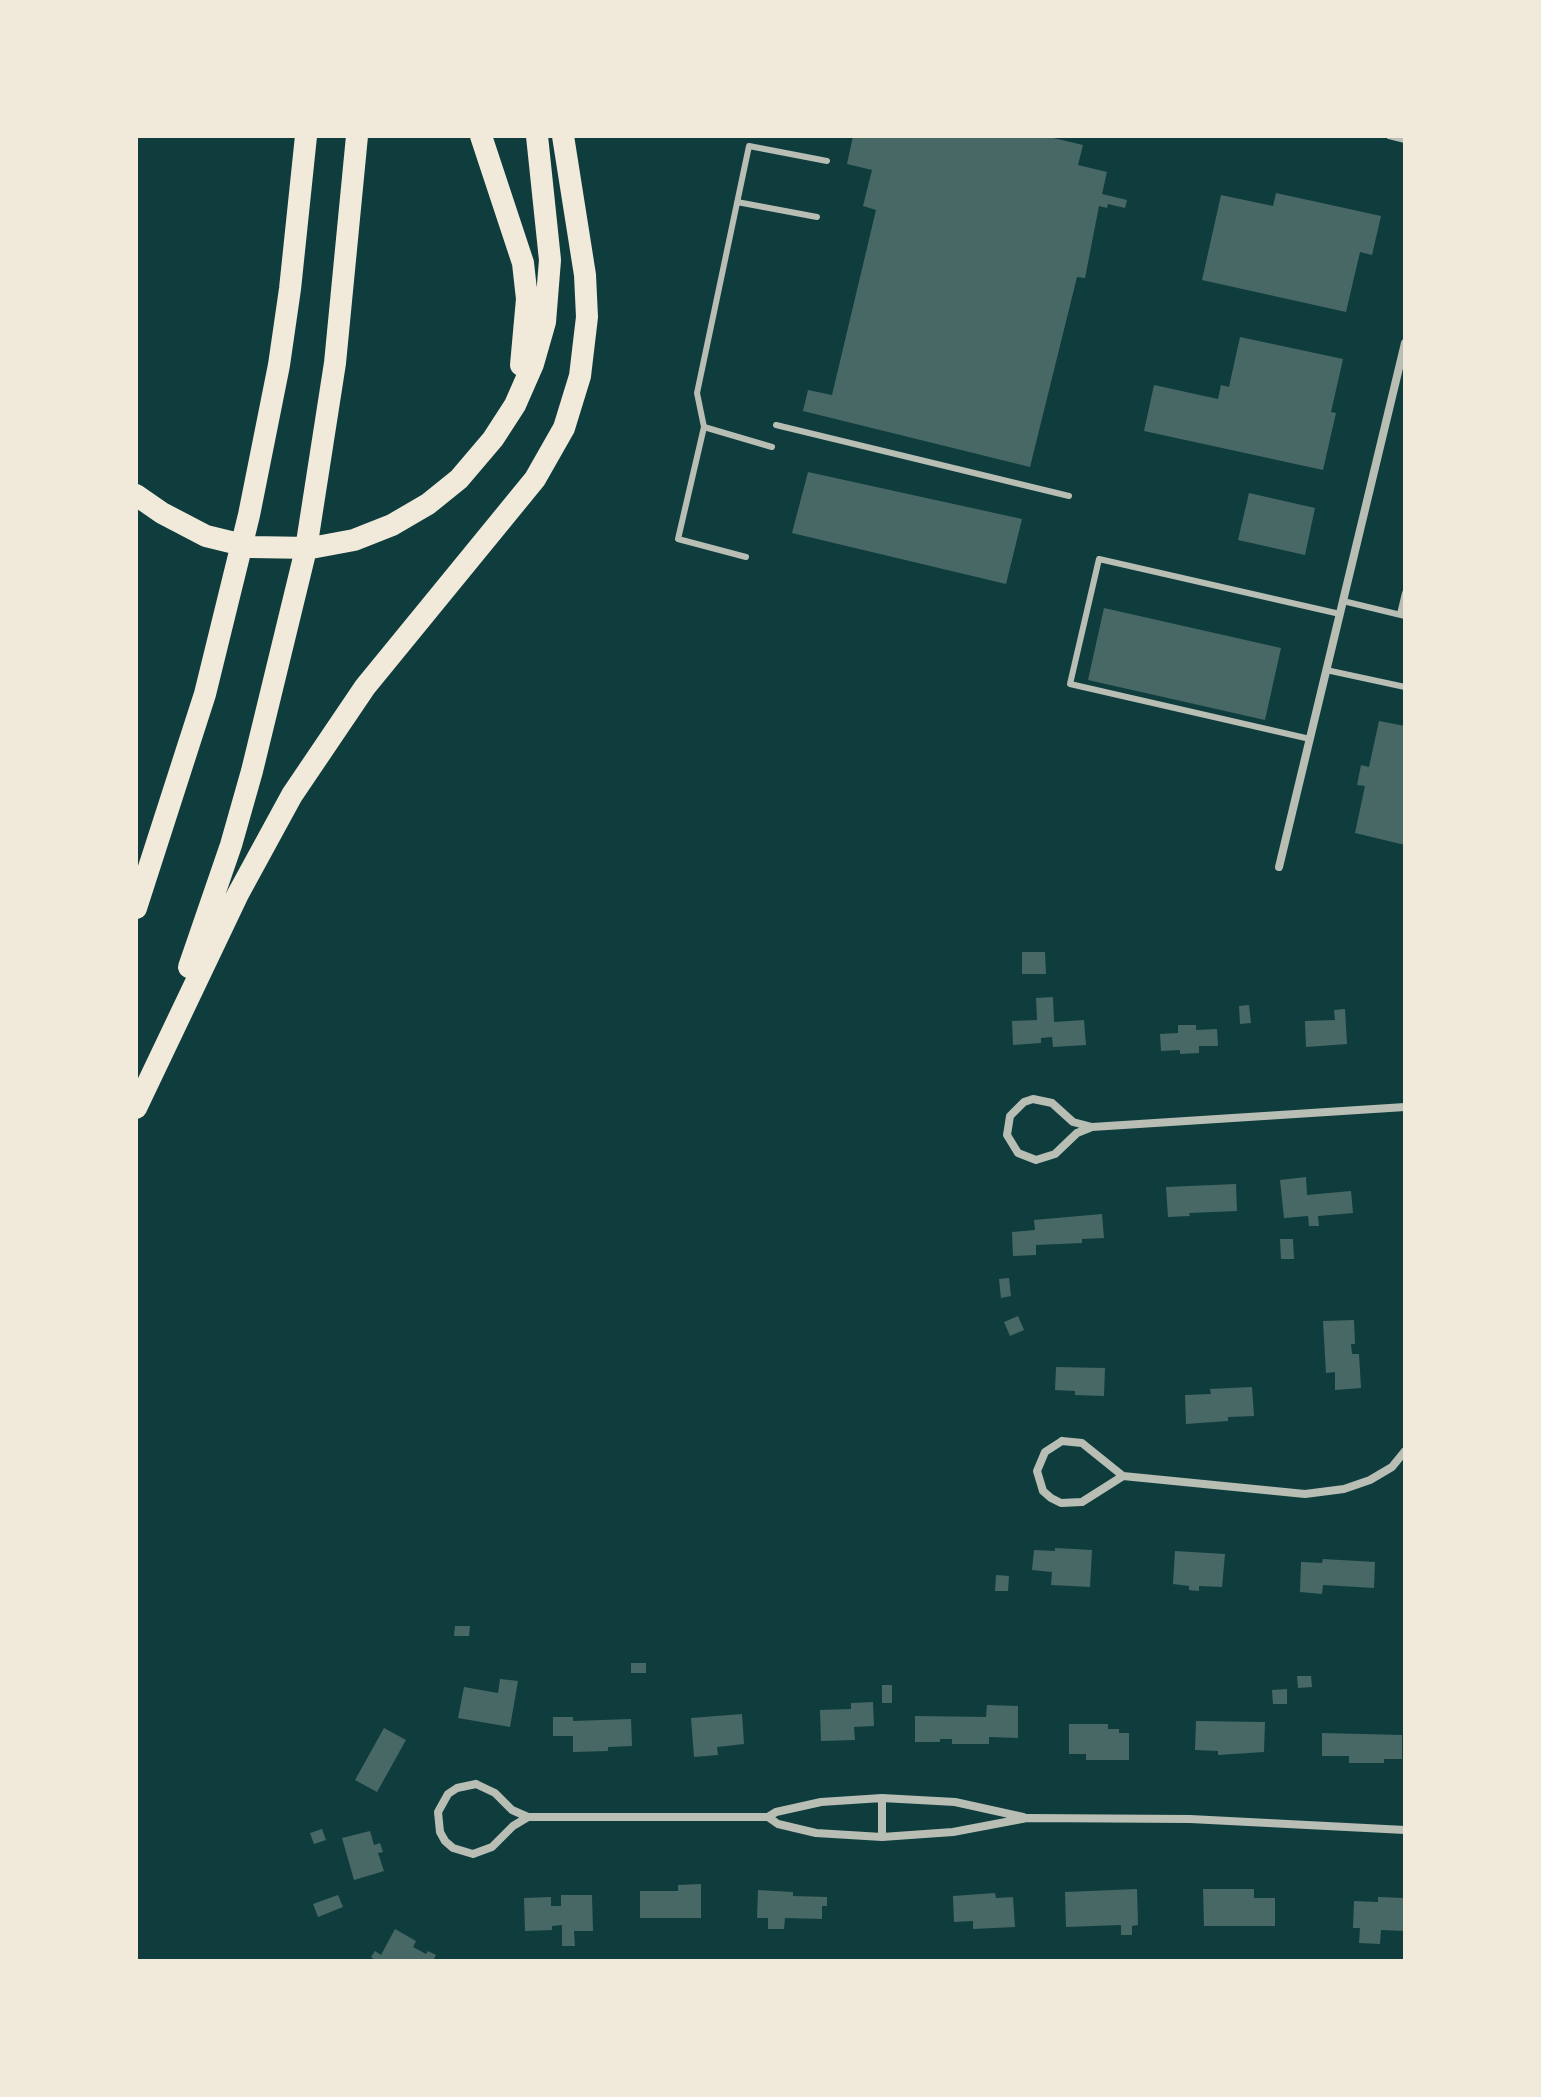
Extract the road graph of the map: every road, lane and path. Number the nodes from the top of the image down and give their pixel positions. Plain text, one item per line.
1 (306, 136) edge
2 (357, 136) edge
3 (481, 136) edge
4 (537, 136) edge
5 (563, 136) edge
6 (1389, 136) edge
7 (1405, 140) edge
8 (827, 161) dead end
9 (737, 202) junction
10 (817, 217) dead end
11 (1405, 343) edge
12 (1393, 389) junction
13 (1405, 391) edge
14 (776, 425) dead end
15 (704, 427) junction
16 (772, 447) dead end
17 (472, 466) junction
18 (136, 495) edge
19 (1069, 496) dead end
20 (746, 557) dead end
21 (1405, 593) edge
22 (1343, 601) junction
23 (1340, 614) junction
24 (1402, 615) edge
25 (1326, 670) junction
26 (1405, 687) edge
27 (1310, 739) junction
28 (1279, 867) dead end
29 (136, 908) edge
30 (136, 1106) edge
31 (1405, 1107) edge
32 (1092, 1127) junction
33 (1405, 1451) edge
34 (1123, 1476) junction
35 (882, 1798) junction
36 (528, 1817) junction
37 (768, 1817) junction
38 (1027, 1818) junction
39 (1405, 1830) edge
40 (882, 1837) junction

1 - 29 highway
2 - 30 highway
3 - 17 highway
4 - 17 highway
5 - 30 highway
6 - 7 lane
8 - 9 lane
9 - 10 lane
9 - 15 lane
11 - 12 street
12 - 13 lane
12 - 22 street
14 - 19 lane
15 - 16 lane
15 - 20 lane
17 - 18 highway
21 - 24 lane
22 - 23 street
22 - 24 lane
23 - 25 street
23 - 27 lane
25 - 26 lane
25 - 27 street
27 - 28 street
31 - 32 street
32 - 32 street
33 - 34 street
34 - 34 street
35 - 37 street
35 - 38 street
35 - 40 street
36 - 36 street
36 - 37 street
37 - 40 street
38 - 39 street
38 - 40 street

